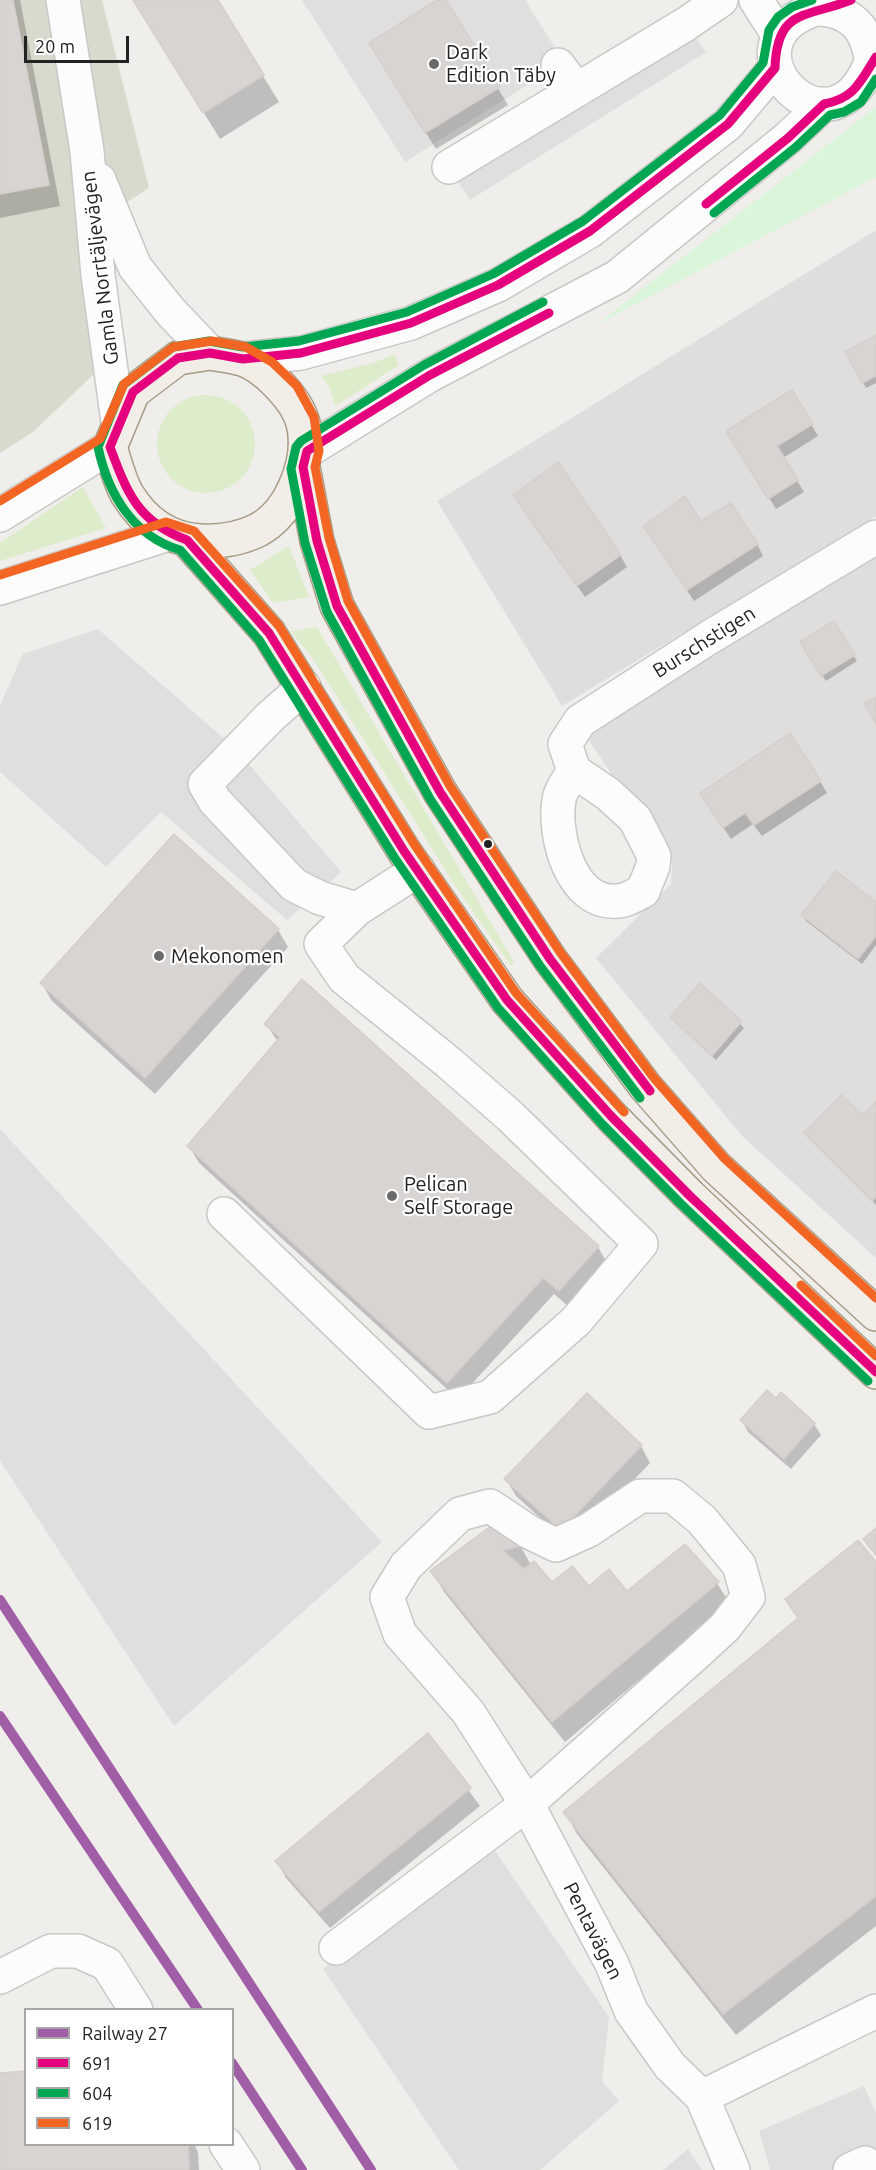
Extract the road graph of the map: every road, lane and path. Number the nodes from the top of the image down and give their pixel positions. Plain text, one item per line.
1 (63, 0) edge
2 (721, 0) edge
3 (756, 0) edge
4 (826, 5) edge
5 (779, 36) junction
6 (874, 58) edge
7 (775, 68) junction
8 (824, 105) junction
9 (87, 151) junction
10 (449, 167) dead end
11 (210, 353) junction
12 (243, 359) junction
13 (114, 434) junction
14 (305, 459) junction
15 (0, 515) edge
16 (177, 537) junction
17 (876, 537) edge
18 (0, 588) edge
19 (304, 687) junction
20 (573, 771) dead end
21 (418, 870) junction
22 (357, 909) junction
23 (225, 1214) dead end
24 (876, 1314) edge
25 (876, 1372) edge
26 (526, 1804) junction
27 (336, 1948) dead end
28 (0, 1977) edge
29 (135, 2008) edge
30 (876, 2011) edge
31 (702, 2097) junction
32 (227, 2146) edge
33 (243, 2170) edge
34 (733, 2170) edge
35 (850, 2170) edge
36 (870, 2170) edge

1 - 9 street, Gamla Norrtäljevägen
2 - 10 street
3 - 5 street
4 - 5 street
4 - 6 street
5 - 7 street
6 - 8 street
7 - 8 street
7 - 12 street
8 - 14 street
9 - 11 street, Gamla Norrtäljevägen
9 - 13 street, Gamla Norrtäljevägen
11 - 12 main road
11 - 13 main road
12 - 14 main road
13 - 15 street
13 - 16 main road
14 - 16 main road
14 - 24 main road
16 - 18 street
16 - 19 main road
17 - 20 street, Burschstigen
19 - 21 main road
19 - 22 street
21 - 22 street
21 - 25 main road
22 - 23 street
26 - 26 street, Pentavägen
26 - 27 street
26 - 31 street, Pentavägen
28 - 29 street
30 - 31 street
31 - 34 street
32 - 33 street
35 - 36 street

